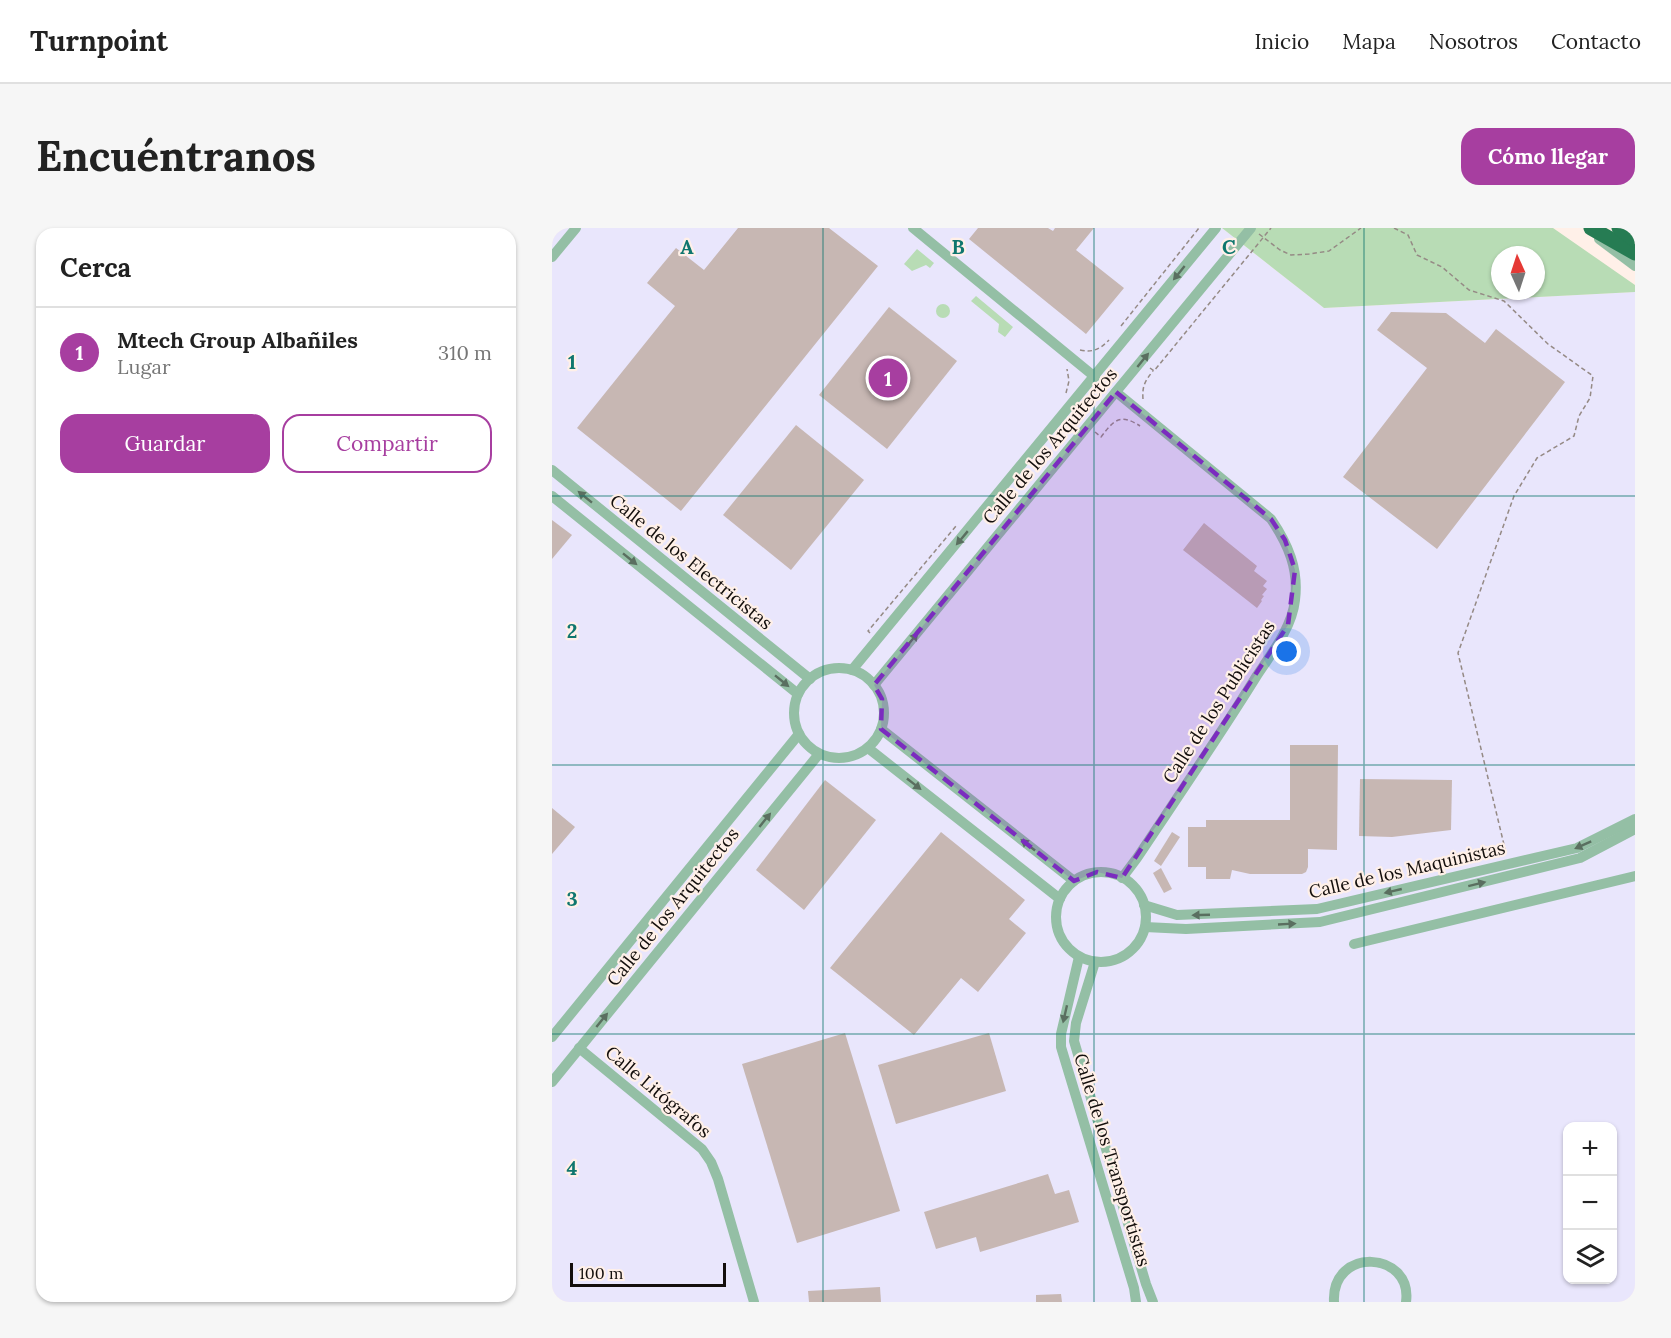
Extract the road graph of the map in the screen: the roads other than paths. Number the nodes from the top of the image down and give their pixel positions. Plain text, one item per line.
1 (576, 228) edge
2 (913, 228) edge
3 (1216, 228) edge
4 (1251, 228) edge
5 (1584, 228) edge
6 (1591, 228) edge
7 (1619, 228) edge
8 (1635, 240) edge
9 (1635, 253) edge
10 (552, 257) edge
11 (1635, 266) edge
12 (1095, 377) junction
13 (1116, 392) junction
14 (552, 471) edge
15 (552, 496) edge
16 (852, 670) junction
17 (810, 679) junction
18 (874, 685) junction
19 (798, 694) junction
20 (881, 729) junction
21 (798, 734) junction
22 (868, 748) junction
23 (819, 754) junction
24 (1635, 819) edge
25 (1635, 830) edge
26 (1635, 876) edge
27 (1122, 878) junction
28 (1074, 881) junction
29 (1059, 899) junction
30 (1144, 905) junction
31 (1145, 927) junction
32 (1354, 944) dead end
33 (1079, 957) junction
34 (1095, 962) junction
35 (554, 1031) edge
36 (579, 1048) junction
37 (552, 1082) edge
38 (754, 1302) edge
39 (1136, 1302) edge
40 (1154, 1302) edge
41 (1334, 1302) edge
42 (1406, 1302) edge

1 - 10 street
2 - 12 street
3 -> 12 street, Calle de los Arquitectos
13 -> 4 street, Calle de los Arquitectos
5 - 11 street
6 - 9 highway
7 - 8 highway
12 -> 16 street, Calle de los Arquitectos
18 -> 13 street, Calle de los Arquitectos
13 - 27 street, Calle de los Publicistas
17 -> 14 street, Calle de los Electricistas
15 -> 19 street, Calle de los Electricistas
16 - 17 street
16 - 18 street
17 - 19 street
18 - 20 street
19 - 21 street
20 - 22 street
28 -> 20 street
21 - 23 street
21 - 35 street, Calle de los Arquitectos
22 - 23 street
22 -> 29 street
36 -> 23 street, Calle de los Arquitectos
24 -> 30 street, Calle de los Maquinistas
31 -> 25 street, Calle de los Maquinistas
26 - 32 street
27 - 28 street
27 - 30 street
28 - 29 street
29 - 33 street
30 - 31 street
31 - 34 street
33 - 34 street
33 -> 39 street, Calle de los Transportistas
34 - 40 street, Calle de los Transportistas
36 - 37 street, Calle de los Arquitectos
36 - 38 street, Calle Litógrafos
41 - 42 street

